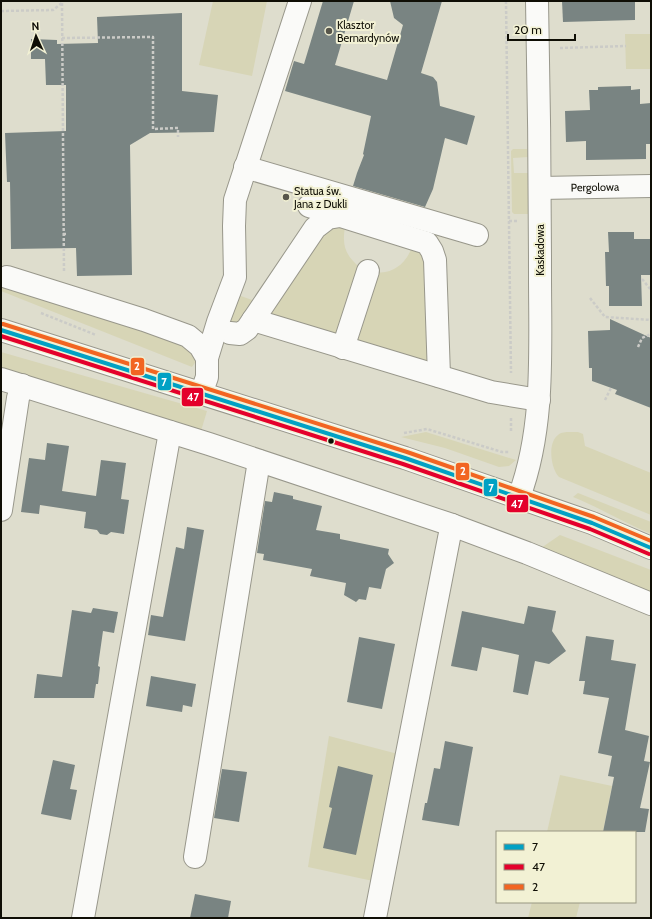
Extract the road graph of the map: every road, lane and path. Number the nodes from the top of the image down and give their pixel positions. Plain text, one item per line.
1 (300, 1) edge
2 (506, 1) edge
3 (537, 1) edge
4 (1, 11) edge
5 (62, 38) junction
6 (626, 46) dead end
7 (559, 48) dead end
8 (178, 137) dead end
9 (245, 167) junction
10 (651, 186) edge
11 (540, 188) junction
12 (312, 197) junction
13 (340, 216) junction
14 (63, 234) junction
15 (68, 234) dead end
16 (477, 235) dead end
17 (293, 259) junction
18 (368, 271) dead end
19 (7, 277) dead end
20 (64, 278) dead end
21 (642, 279) dead end
22 (651, 290) edge
23 (590, 298) dead end
24 (253, 320) junction
25 (651, 320) edge
26 (1, 330) edge
27 (230, 333) dead end
28 (651, 334) edge
29 (638, 347) dead end
30 (344, 348) junction
31 (207, 358) junction
32 (438, 376) junction
33 (1, 379) edge
34 (22, 385) junction
35 (611, 388) dead end
36 (201, 394) junction
37 (511, 396) junction
38 (539, 400) junction
39 (605, 400) dead end
40 (170, 432) junction
41 (510, 436) dead end
42 (259, 461) junction
43 (519, 497) junction
44 (1, 510) edge
45 (452, 525) junction
46 (651, 548) edge
47 (651, 604) edge
48 (196, 857) dead end
49 (83, 918) edge
50 (375, 918) edge

1 - 9 street
2 - 37 path
3 - 11 street, Kaskadowa
4 - 5 path
5 - 8 path
5 - 14 path
6 - 7 path
9 - 12 street
9 - 31 street
10 - 11 street, Pergolowa
11 - 38 street, Kaskadowa
12 - 13 street
12 - 16 street
12 - 17 street
13 - 17 street
13 - 32 street
14 - 15 path
14 - 20 path
17 - 24 street
18 - 30 street
19 - 31 street
21 - 22 path
23 - 25 path
24 - 27 street
24 - 30 street
26 - 36 street
28 - 29 path
30 - 32 street
31 - 36 street
32 - 37 street
33 - 34 street
34 - 40 street
34 - 44 street
35 - 39 path
36 - 43 street
37 - 38 street
37 - 41 path
38 - 43 street, Kaskadowa
40 - 42 street
40 - 49 street
42 - 45 street
42 - 48 street
43 - 46 street
45 - 47 street
45 - 50 street

